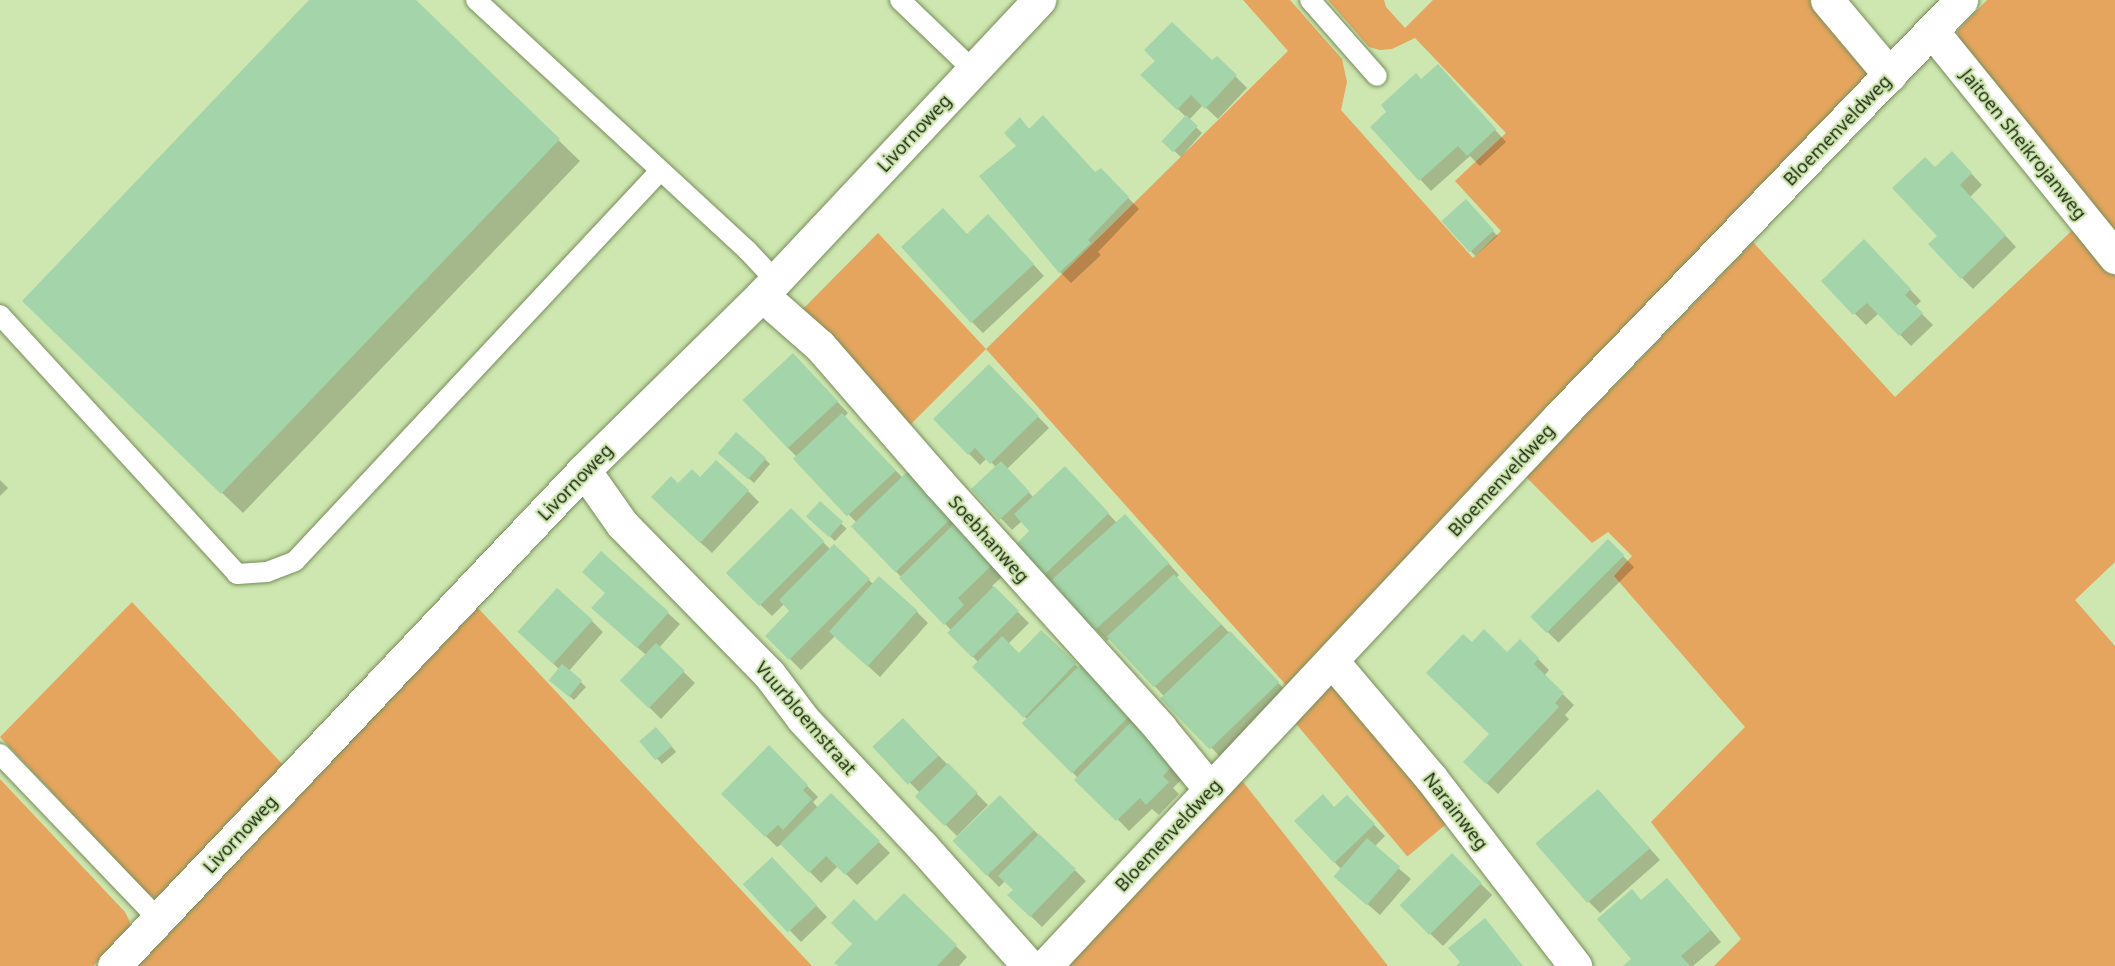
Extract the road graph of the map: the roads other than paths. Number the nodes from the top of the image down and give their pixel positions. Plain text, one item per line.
1 (476, 0) edge
2 (900, 0) edge
3 (1039, 0) edge
4 (1310, 0) edge
5 (1827, 0) edge
6 (1962, 0) edge
7 (1932, 31) junction
8 (973, 70) junction
9 (1890, 75) junction
10 (1377, 76) dead end
11 (660, 171) junction
12 (2115, 257) edge
13 (769, 288) junction
14 (0, 315) edge
15 (584, 470) junction
16 (1332, 661) junction
17 (0, 754) edge
18 (1210, 789) junction
19 (159, 920) junction
20 (114, 966) edge
21 (1029, 966) edge
22 (1046, 966) edge
23 (1575, 966) edge

1 - 11 lane
2 - 8 lane
3 - 8 street, Livornoweg
4 - 10 lane
5 - 9 street
6 - 7 street, Bloemenveldweg
7 - 9 street, Bloemenveldweg
7 - 12 street, Jaitoen Sheikrojanweg
8 - 13 street, Livornoweg
9 - 16 street, Bloemenveldweg
11 - 13 lane
11 - 14 lane
13 - 15 street, Livornoweg
13 - 18 street, Soebhanweg
15 - 19 street, Livornoweg
15 - 21 street, Vuurbloemstraat
16 - 18 street, Bloemenveldweg
16 - 23 street, Narainweg
17 - 19 lane
18 - 22 street, Bloemenveldweg
19 - 20 street, Livornoweg

